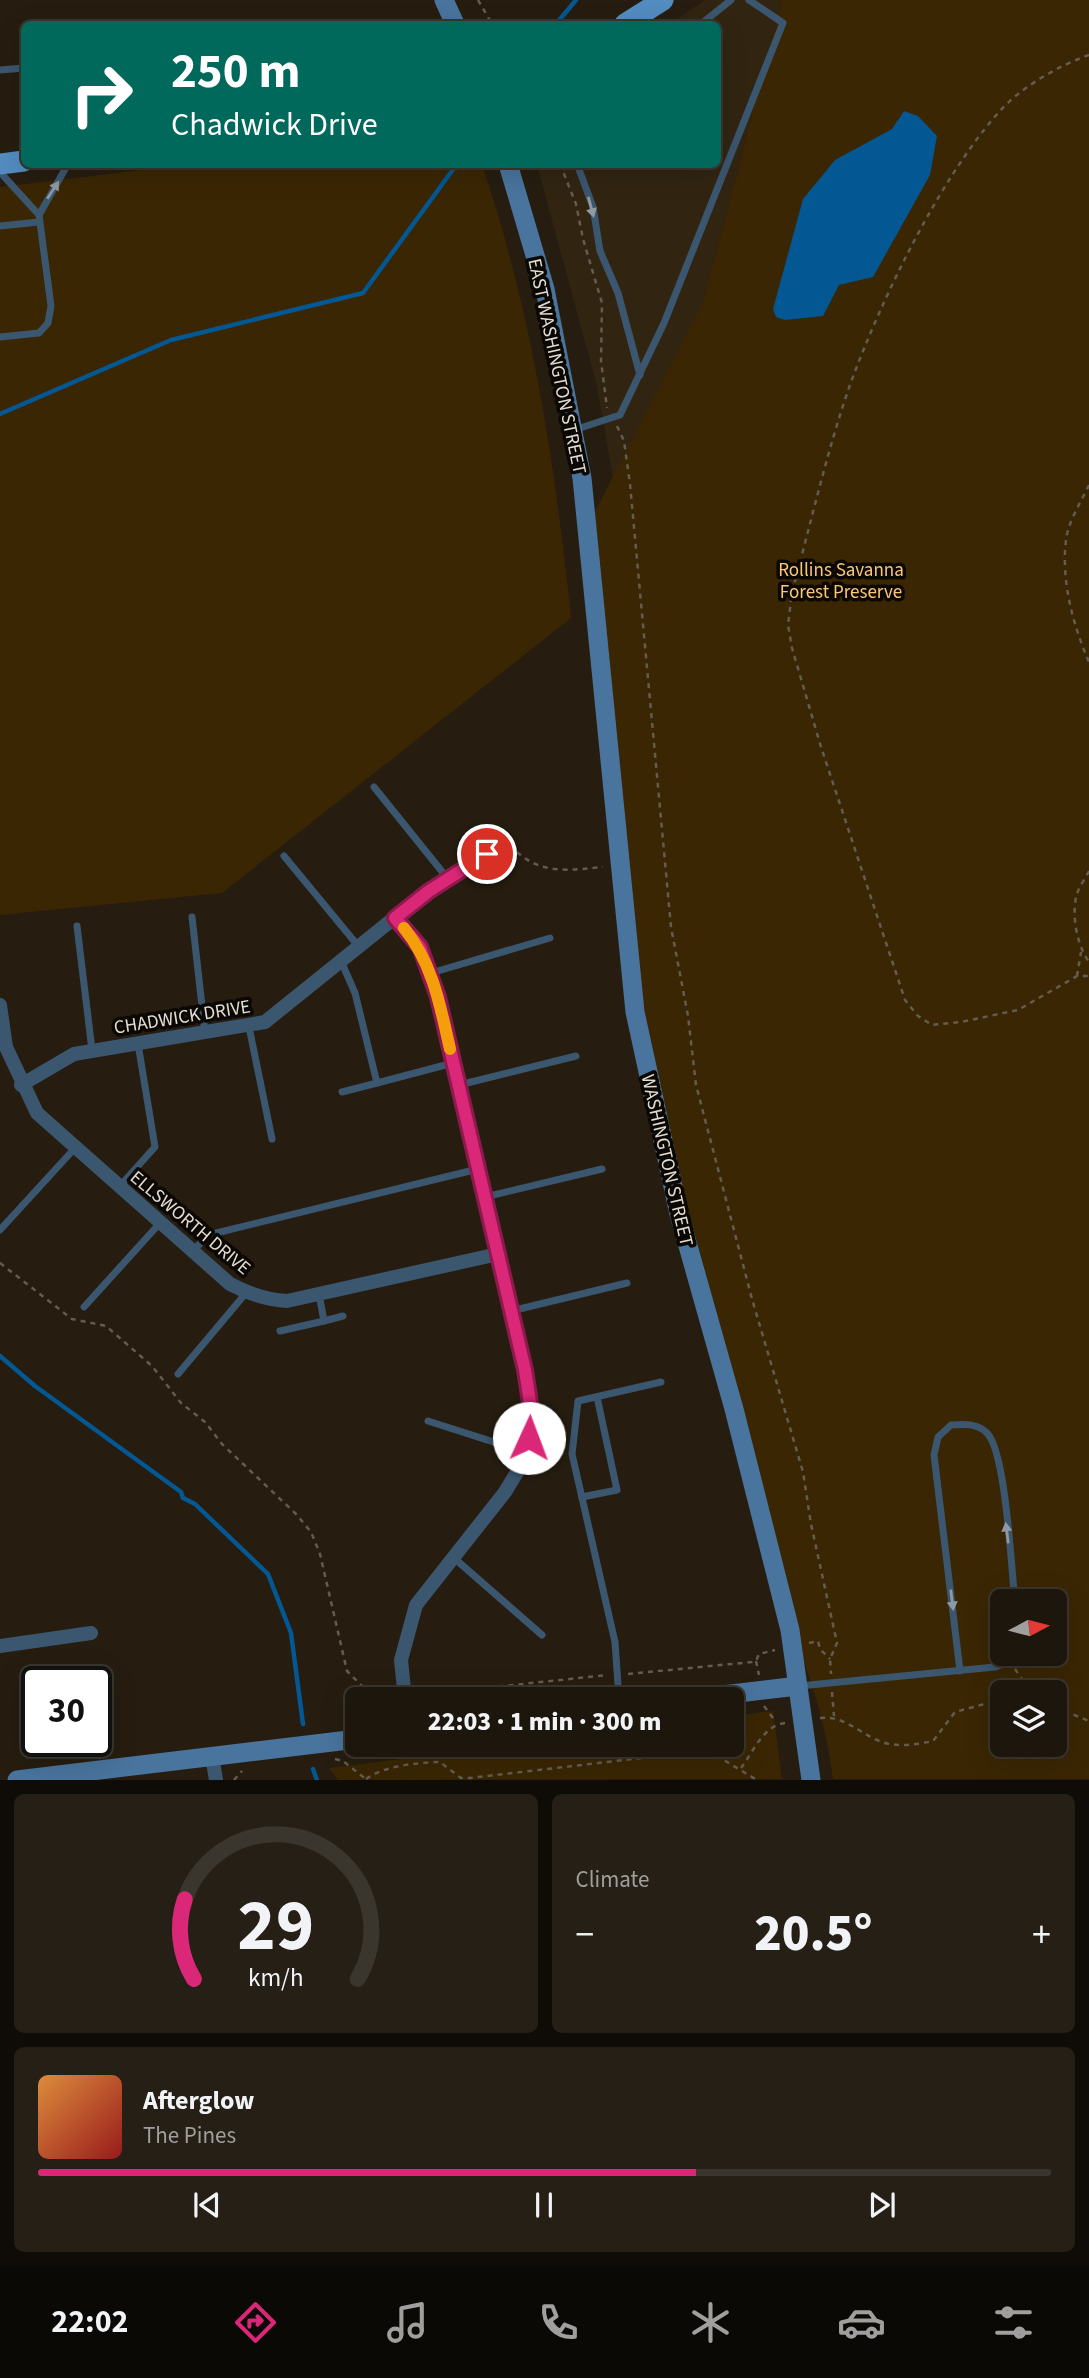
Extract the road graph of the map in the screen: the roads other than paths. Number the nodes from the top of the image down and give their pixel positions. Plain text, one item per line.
1 (444, 0) edge
2 (663, 0) edge
3 (731, 0) edge
4 (749, 0) edge
5 (454, 21) edge
6 (635, 21) edge
7 (705, 21) edge
8 (21, 68) edge
9 (0, 70) edge
10 (21, 161) edge
11 (0, 164) edge
12 (66, 168) edge
13 (509, 168) edge
14 (578, 168) edge
15 (0, 172) edge
16 (39, 218) junction
17 (0, 226) edge
18 (0, 337) edge
19 (640, 376) junction
20 (573, 430) junction
21 (586, 529) joint
22 (374, 787) dead end
23 (507, 842) road end
24 (284, 856) dead end
25 (448, 878) junction
26 (192, 917) dead end
27 (395, 918) junction
28 (77, 926) dead end
29 (550, 938) dead end
30 (359, 947) junction
31 (341, 961) junction
32 (431, 973) junction
33 (0, 1005) edge
34 (249, 1027) junction
35 (205, 1033) junction
36 (137, 1043) junction
37 (92, 1050) junction
38 (576, 1056) dead end
39 (453, 1063) junction
40 (377, 1083) junction
41 (22, 1085) junction
42 (458, 1085) junction
43 (342, 1092) dead end
44 (272, 1139) dead end
45 (75, 1148) junction
46 (478, 1169) junction
47 (602, 1169) dead end
48 (119, 1187) junction
49 (484, 1197) junction
50 (160, 1223) junction
51 (0, 1230) edge
52 (193, 1251) junction
53 (498, 1254) junction
54 (627, 1283) dead end
55 (246, 1293) junction
56 (319, 1294) junction
57 (85, 1307) dead end
58 (511, 1311) junction
59 (343, 1316) dead end
60 (324, 1321) junction
61 (280, 1331) dead end
62 (178, 1374) dead end
63 (661, 1382) dead end
64 (597, 1397) junction
65 (428, 1421) dead end
66 (525, 1452) junction
67 (582, 1497) junction
68 (453, 1557) junction
69 (1014, 1589) edge
70 (91, 1633) dead end
71 (542, 1635) dead end
72 (0, 1646) edge
73 (990, 1666) edge
74 (960, 1671) junction
75 (798, 1686) junction
76 (404, 1687) edge
77 (619, 1687) edge
78 (744, 1692) edge
79 (345, 1740) edge
80 (212, 1756) junction
81 (17, 1780) edge
82 (216, 1780) edge
83 (811, 1780) edge

1 - 5 main road
2 - 6 main road
3 - 7 lane
4 - 19 lane
8 - 9 lane
10 - 11 main road
16 -> 12 lane
13 - 20 main road, EAST WASHINGTON STREET
14 -> 19 lane
15 - 16 lane
16 - 17 lane
16 - 18 lane
19 - 20 lane
20 - 21 main road, EAST WASHINGTON STREET
21 - 75 main road, WASHINGTON STREET
22 - 25 lane
23 - 25 street, CHADWICK DRIVE
24 - 30 lane
25 - 27 street, CHADWICK DRIVE
26 - 35 lane
27 - 30 street, CHADWICK DRIVE
27 - 32 street
28 - 37 lane
29 - 32 lane
30 - 31 street, CHADWICK DRIVE
31 - 34 street, CHADWICK DRIVE
31 - 40 lane
32 - 39 street
33 - 41 street, ELLSWORTH DRIVE
34 - 35 street, CHADWICK DRIVE
34 - 44 lane
35 - 36 street, CHADWICK DRIVE
36 - 37 street, CHADWICK DRIVE
36 - 48 lane
37 - 41 street, CHADWICK DRIVE
38 - 42 lane
39 - 40 lane
39 - 42 street
40 - 43 lane
41 - 45 street, ELLSWORTH DRIVE
42 - 46 street
45 - 48 street, ELLSWORTH DRIVE
45 - 51 lane
46 - 49 street
46 - 52 lane
47 - 49 lane
48 - 50 street, ELLSWORTH DRIVE
49 - 53 street
50 - 52 street, ELLSWORTH DRIVE
50 - 57 lane
52 - 55 street, ELLSWORTH DRIVE
53 - 56 street, ELLSWORTH DRIVE
53 - 58 street
54 - 58 lane
55 - 56 street, ELLSWORTH DRIVE
55 - 62 lane
56 - 60 lane
58 - 66 street
59 - 60 lane
60 - 61 lane
63 - 64 lane
64 - 67 lane
64 - 67 lane
65 - 66 lane
66 - 68 street
67 - 77 lane
68 - 71 lane
68 - 76 street
69 -> 74 lane
70 - 72 street
73 - 74 lane
74 - 75 lane
75 - 78 main road
75 - 83 main road, WASHINGTON STREET
79 - 80 main road
80 - 81 main road
80 - 82 street

